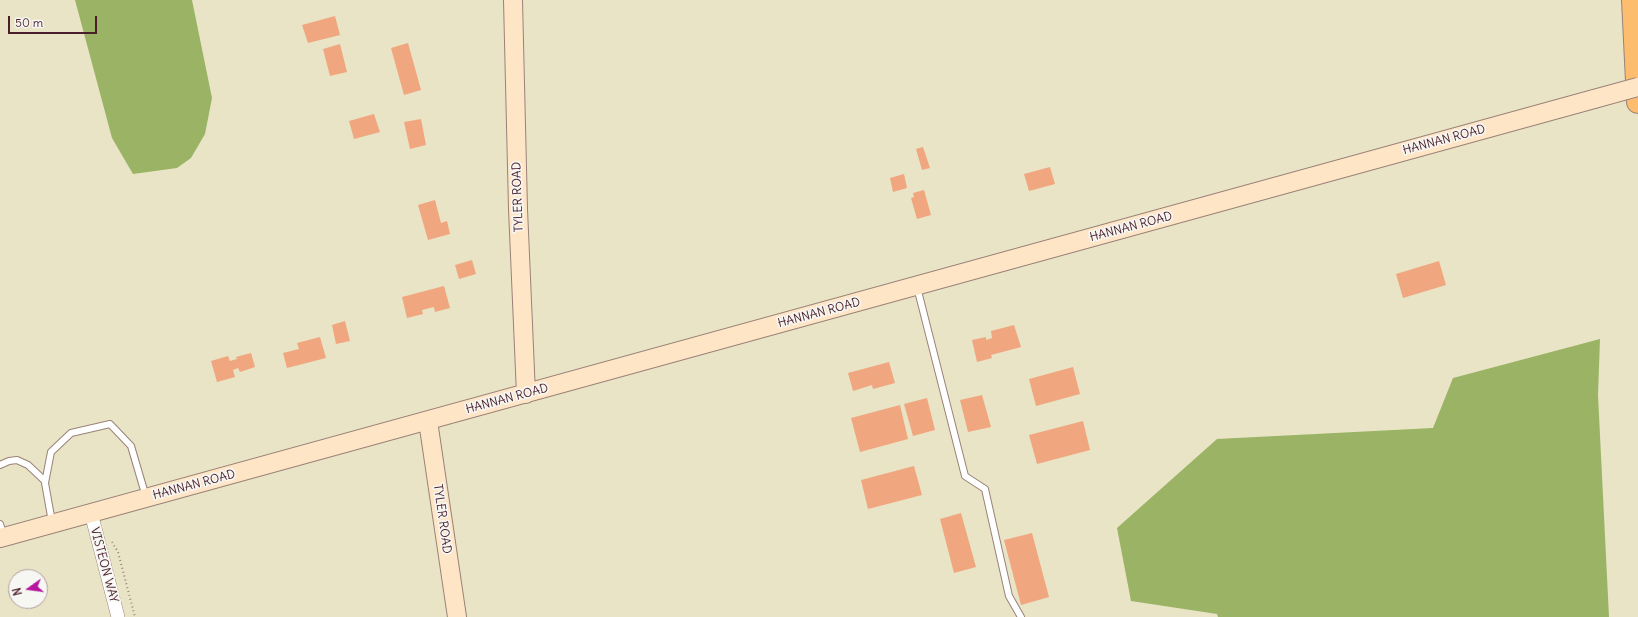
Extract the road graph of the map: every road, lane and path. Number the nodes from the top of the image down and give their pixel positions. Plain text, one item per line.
1 (513, 0) edge
2 (1633, 0) edge
3 (1638, 87) edge
4 (1638, 102) edge
5 (916, 286) junction
6 (526, 394) junction
7 (428, 421) junction
8 (0, 465) edge
9 (45, 480) junction
10 (146, 498) junction
11 (91, 513) junction
12 (52, 524) junction
13 (1, 533) edge
14 (98, 542) junction
15 (118, 617) edge
16 (135, 617) edge
17 (457, 617) edge
18 (1021, 617) edge

1 - 6 street, TYLER ROAD
2 - 4 highway
3 - 5 street, HANNAN ROAD, bridge
5 - 6 street, HANNAN ROAD
5 - 18 lane
6 - 7 street, HANNAN ROAD
7 - 10 street, HANNAN ROAD
7 - 17 street, TYLER ROAD
8 - 9 lane
9 - 10 lane
9 - 12 lane
10 - 11 street, HANNAN ROAD
11 - 12 street, HANNAN ROAD
11 - 14 street, VISTEON WAY
12 - 13 street, HANNAN ROAD
14 - 15 street, VISTEON WAY
14 - 16 path

